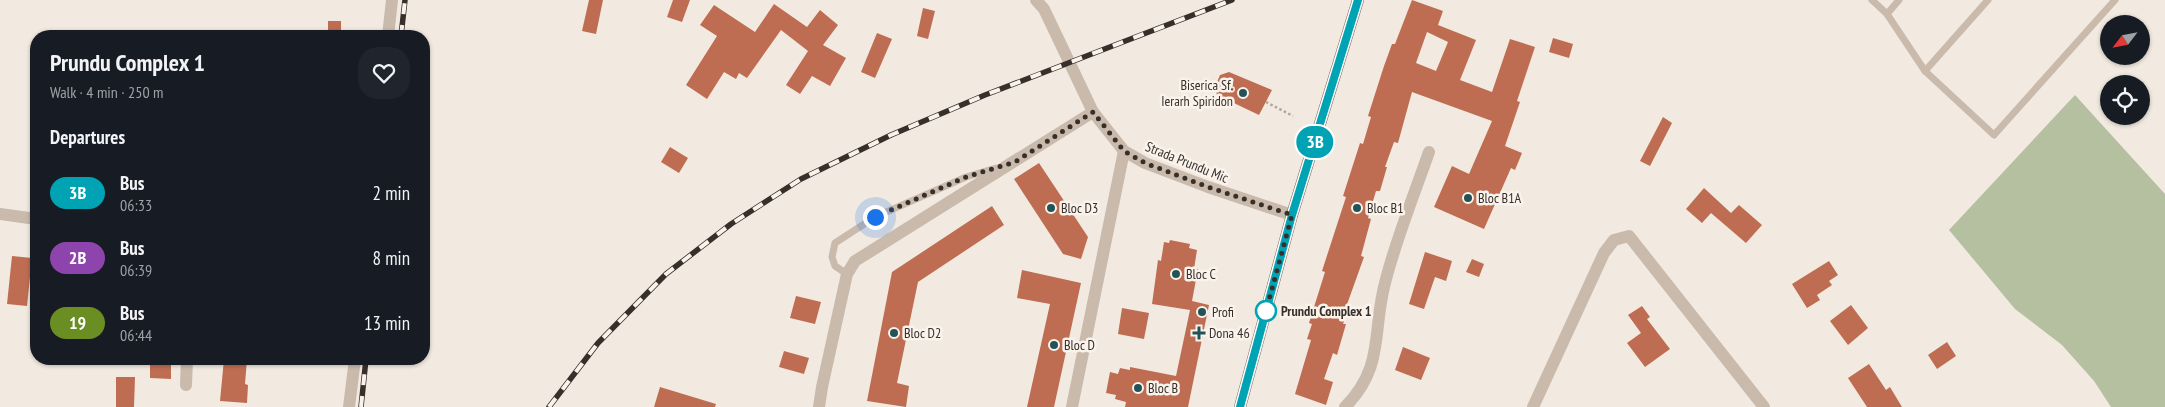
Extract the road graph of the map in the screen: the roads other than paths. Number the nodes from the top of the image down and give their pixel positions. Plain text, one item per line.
1 (392, 0) edge
2 (1036, 0) edge
3 (1358, 0) edge
4 (1872, 0) edge
5 (1899, 0) edge
6 (1988, 0) edge
7 (2115, 0) edge
8 (1887, 14) junction
9 (389, 30) edge
10 (1925, 71) junction
11 (1093, 112) junction
12 (1124, 151) junction
13 (1429, 152) dead end
14 (1015, 162) junction
15 (0, 214) edge
16 (1292, 215) junction
17 (30, 218) edge
18 (847, 274) junction
19 (187, 365) edge
20 (354, 365) edge
21 (186, 385) dead end
22 (1242, 406) edge
23 (349, 407) edge
24 (819, 407) edge
25 (1072, 407) edge
26 (1345, 407) edge
27 (1533, 407) edge
28 (1764, 407) edge

1 - 9 street
2 - 11 street, Strada Prundu Mic
3 - 16 main road
4 - 8 lane
5 - 8 lane
6 - 10 lane
7 - 10 lane
8 - 10 lane
11 - 12 street, Strada Prundu Mic
11 - 14 street
12 - 16 street, Strada Prundu Mic
12 - 25 street
13 - 26 street
14 - 18 street
14 - 18 lane
15 - 17 street
16 - 22 main road
18 - 24 street
19 - 21 street
20 - 23 street
27 - 28 street

